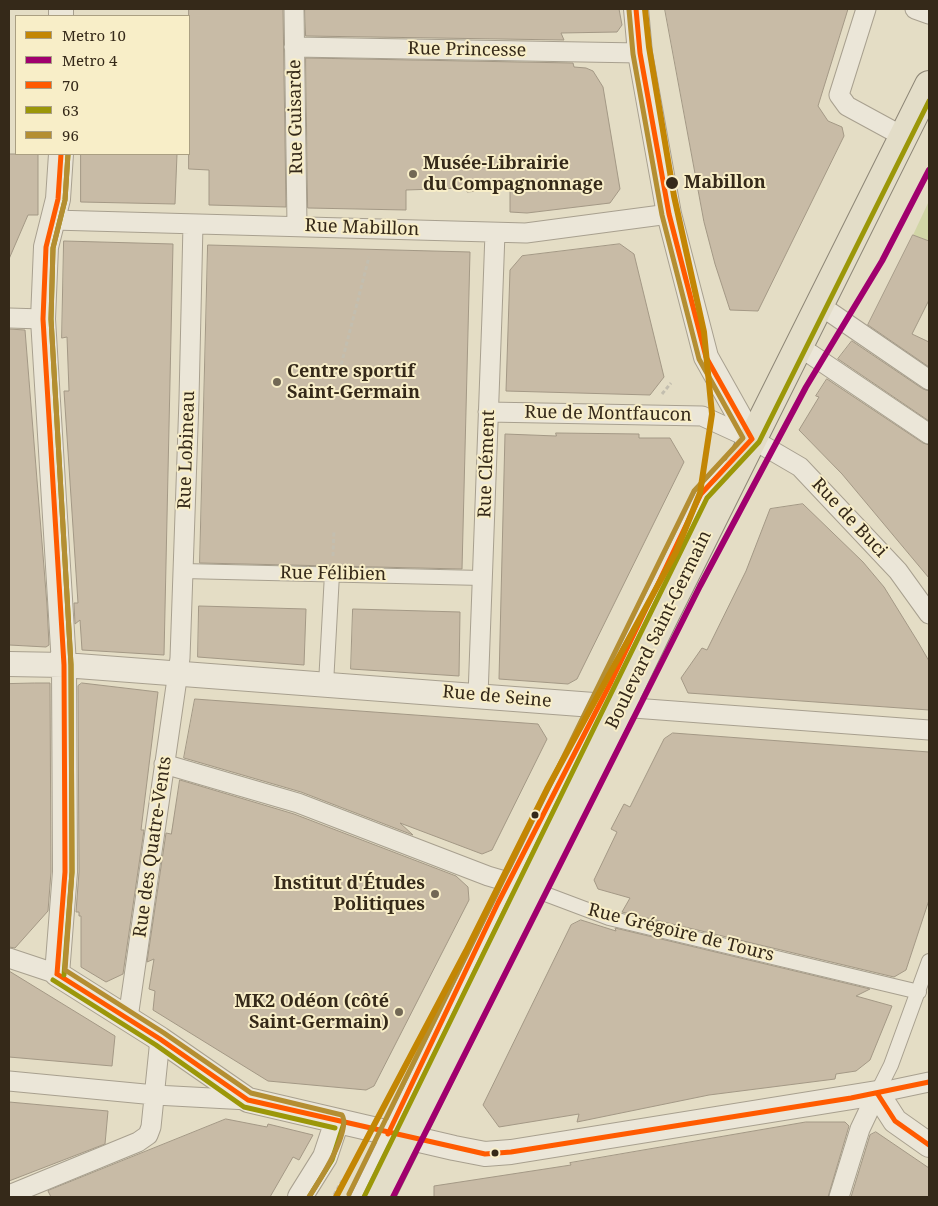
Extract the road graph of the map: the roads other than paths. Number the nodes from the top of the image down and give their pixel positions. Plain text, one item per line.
1 (294, 9) edge
2 (636, 9) edge
3 (866, 9) edge
4 (915, 9) edge
5 (929, 14) edge
6 (294, 47) junction
7 (640, 53) junction
8 (929, 85) edge
9 (904, 137) junction
10 (61, 155) edge
11 (669, 214) junction
12 (53, 220) junction
13 (193, 224) junction
14 (298, 225) junction
15 (495, 233) junction
16 (821, 306) junction
17 (9, 318) edge
18 (43, 319) junction
19 (800, 348) junction
20 (929, 380) edge
21 (488, 412) junction
22 (929, 434) edge
23 (752, 439) junction
24 (183, 572) junction
25 (332, 574) junction
26 (482, 578) junction
27 (929, 614) edge
28 (9, 664) edge
29 (64, 665) junction
30 (177, 675) junction
31 (326, 684) junction
32 (478, 696) junction
33 (610, 706) junction
34 (929, 730) edge
35 (164, 764) junction
36 (522, 886) junction
37 (9, 958) edge
38 (929, 961) edge
39 (57, 974) junction
40 (919, 992) junction
41 (128, 1018) junction
42 (160, 1039) junction
43 (9, 1081) edge
44 (929, 1082) edge
45 (877, 1093) junction
46 (154, 1095) junction
47 (248, 1100) junction
48 (338, 1121) junction
49 (398, 1136) junction
50 (929, 1145) edge
51 (33, 1192) edge
52 (9, 1195) edge
53 (300, 1197) edge
54 (356, 1197) edge
55 (380, 1197) edge
56 (839, 1197) edge

1 - 6 street, Rue Guisarde
2 - 7 street
3 - 9 street
4 - 5 street
6 - 7 street, Rue Princesse
6 - 14 street, Rue Guisarde
7 - 11 street
8 - 9 main road, Boulevard Saint-Germain
9 - 16 main road, Boulevard Saint-Germain
10 - 12 street
11 - 15 street, Rue Mabillon
11 - 23 street
12 - 13 street, Rue Mabillon
12 - 18 street
13 - 14 street, Rue Mabillon
13 - 24 street, Rue Lobineau
14 - 15 street, Rue Mabillon
15 - 21 street, Rue Clément
16 - 19 main road, Boulevard Saint-Germain
16 - 20 street
17 - 18 street
18 - 29 street
19 - 22 street
19 - 23 main road, Boulevard Saint-Germain
21 - 23 street, Rue de Montfaucon
21 - 26 street, Rue Clément
23 - 27 street, Rue de Buci
23 - 33 main road, Boulevard Saint-Germain
24 - 25 street, Rue Félibien
24 - 30 street, Rue Lobineau
25 - 26 street, Rue Félibien
25 - 31 street
26 - 32 street, Rue Clément
28 - 29 street, Rue de Seine
29 - 30 street, Rue de Seine
29 - 39 street
30 - 31 street, Rue de Seine
30 - 35 street, Rue des Quatre-Vents
31 - 32 street, Rue de Seine
32 - 33 street, Rue de Seine
33 - 34 street, Rue de Seine
33 - 36 main road, Boulevard Saint-Germain
35 - 36 street, Rue Grégoire de Tours
35 - 41 street, Rue des Quatre-Vents
36 - 40 street, Rue Grégoire de Tours
36 - 49 main road, Boulevard Saint-Germain
37 - 39 street
38 - 40 street
39 - 41 street
40 - 45 street
41 - 42 street
42 - 46 street
42 - 47 street
43 - 46 street
44 - 45 street
45 - 49 street
45 - 50 street
45 - 56 street
46 - 47 street
46 - 51 street
47 - 48 street
48 - 49 street
48 - 53 street
49 - 54 lane, Boulevard Saint-Germain
49 - 55 main road, Boulevard Saint-Germain
51 - 52 street

